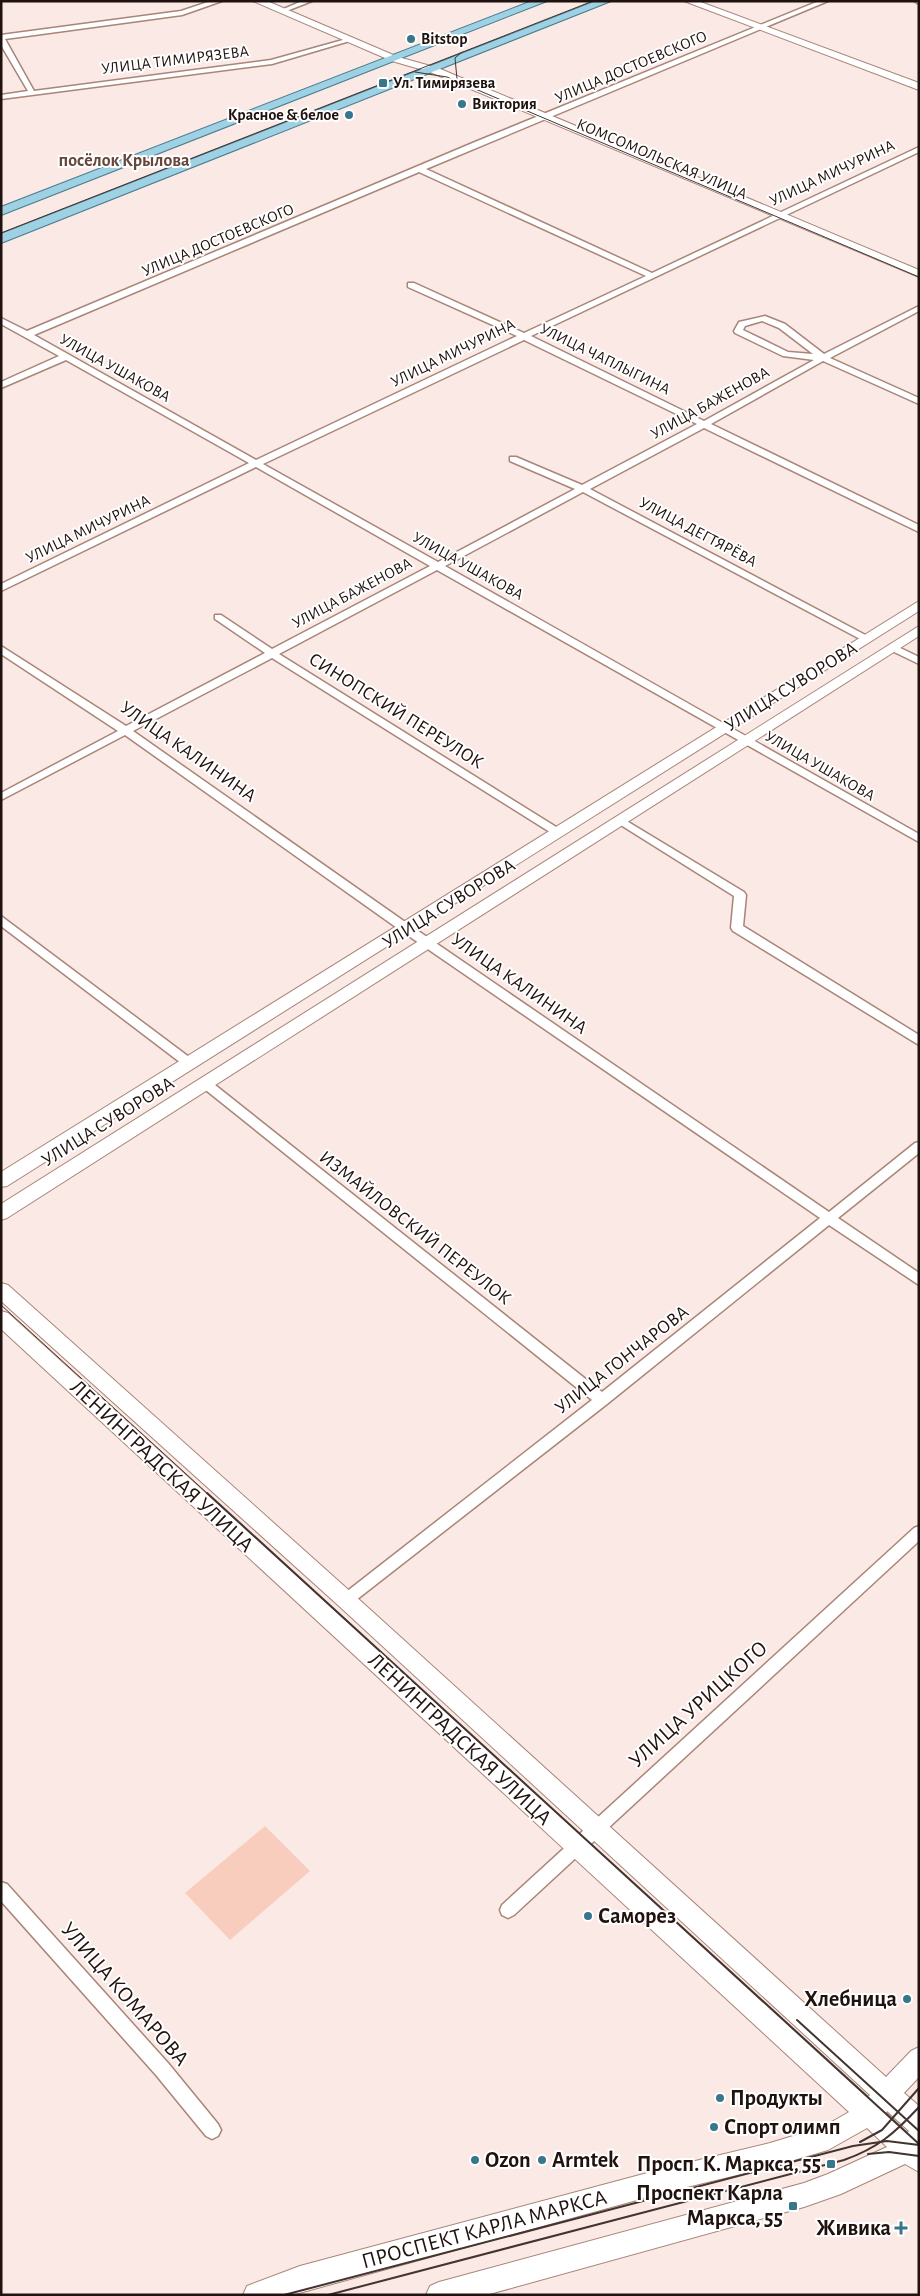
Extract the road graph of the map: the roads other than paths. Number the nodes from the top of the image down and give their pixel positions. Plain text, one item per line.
1 (218, 1) edge
2 (258, 1) edge
3 (309, 1) edge
4 (542, 1) edge
5 (606, 1) edge
6 (689, 1) edge
7 (825, 1) edge
8 (282, 11) junction
9 (761, 28) junction
10 (1, 38) edge
11 (350, 40) junction
12 (395, 59) junction
13 (434, 70) junction
14 (421, 75) junction
15 (919, 87) edge
16 (32, 93) junction
17 (1, 97) edge
18 (545, 117) junction
19 (532, 122) junction
20 (919, 149) edge
21 (420, 169) junction
22 (1, 211) edge
23 (777, 215) junction
24 (766, 220) junction
25 (1, 239) edge
26 (919, 274) edge
27 (653, 276) junction
28 (919, 284) edge
29 (410, 285) dead end
30 (919, 308) edge
31 (1, 320) edge
32 (26, 335) junction
33 (523, 336) junction
34 (65, 357) junction
35 (823, 358) junction
36 (1, 385) edge
37 (919, 401) edge
38 (704, 424) junction
39 (513, 459) dead end
40 (255, 464) junction
41 (583, 489) junction
42 (919, 529) edge
43 (436, 565) junction
44 (1, 588) edge
45 (919, 605) edge
46 (218, 617) dead end
47 (919, 630) edge
48 (866, 638) junction
49 (892, 647) junction
50 (1, 649) edge
51 (270, 653) junction
52 (919, 661) edge
53 (724, 727) junction
54 (126, 731) junction
55 (746, 740) junction
56 (1, 797) edge
57 (620, 820) junction
58 (557, 832) junction
59 (919, 840) edge
60 (1, 920) edge
61 (404, 927) junction
62 (426, 942) junction
63 (919, 1041) edge
64 (190, 1063) junction
65 (206, 1084) junction
66 (919, 1146) edge
67 (1, 1181) edge
68 (1, 1213) edge
69 (828, 1219) junction
70 (919, 1280) edge
71 (1, 1290) edge
72 (1, 1318) edge
73 (602, 1400) junction
74 (919, 1532) edge
75 (346, 1600) junction
76 (595, 1828) junction
77 (576, 1846) junction
78 (1, 1889) edge
79 (508, 1910) dead end
80 (919, 2059) edge
81 (887, 2094) junction
82 (868, 2114) junction
83 (919, 2123) edge
84 (212, 2130) dead end
85 (915, 2149) edge
86 (256, 2295) edge
87 (439, 2295) edge

1 - 10 street
2 - 8 main road, КОМСОМОЛЬСКАЯ УЛИЦА
3 - 8 street
4 - 12 main road
5 - 13 main road
6 - 9 main road
7 - 9 street, УЛИЦА ДОСТОЕВСКОГО
8 - 11 main road, КОМСОМОЛЬСКАЯ УЛИЦА
9 - 15 main road
9 - 18 street, УЛИЦА ДОСТОЕВСКОГО
10 - 16 street
11 - 12 main road, КОМСОМОЛЬСКАЯ УЛИЦА
11 - 16 street, УЛИЦА ТИМИРЯЗЕВА
12 - 13 main road, КОМСОМОЛЬСКАЯ УЛИЦА
12 - 14 main road, КОМСОМОЛЬСКАЯ УЛИЦА
12 - 22 main road
13 - 14 main road
13 - 18 main road, КОМСОМОЛЬСКАЯ УЛИЦА
14 - 19 main road, КОМСОМОЛЬСКАЯ УЛИЦА
14 - 25 main road
16 - 17 street, УЛИЦА ТИМИРЯЗЕВА
18 - 19 street, УЛИЦА ДОСТОЕВСКОГО
18 - 23 main road, КОМСОМОЛЬСКАЯ УЛИЦА
19 - 21 street, УЛИЦА ДОСТОЕВСКОГО
19 - 24 main road, КОМСОМОЛЬСКАЯ УЛИЦА
20 - 23 street, УЛИЦА МИЧУРИНА
21 - 27 street
21 - 32 street, УЛИЦА ДОСТОЕВСКОГО
23 - 24 street, УЛИЦА МИЧУРИНА
23 - 26 main road, КОМСОМОЛЬСКАЯ УЛИЦА
24 - 27 street, УЛИЦА МИЧУРИНА
24 - 28 main road, КОМСОМОЛЬСКАЯ УЛИЦА
27 - 33 street, УЛИЦА МИЧУРИНА
29 - 33 street, УЛИЦА ЧАПЛЫГИНА
30 - 35 street, УЛИЦА БАЖЕНОВА
31 - 32 street, УЛИЦА УШАКОВА
32 - 34 street, УЛИЦА УШАКОВА
33 - 38 street, УЛИЦА ЧАПЛЫГИНА
33 - 40 street, УЛИЦА МИЧУРИНА
34 - 36 street
34 - 40 street, УЛИЦА УШАКОВА
35 - 35 street
35 - 37 street
35 - 38 street, УЛИЦА БАЖЕНОВА
38 - 41 street, УЛИЦА БАЖЕНОВА
38 - 42 street, УЛИЦА ЧАПЛЫГИНА
39 - 41 street, УЛИЦА ДЕГТЯРЁВА
40 - 43 street, УЛИЦА УШАКОВА
40 - 44 street, УЛИЦА МИЧУРИНА
41 - 43 street, УЛИЦА БАЖЕНОВА
41 - 48 street, УЛИЦА ДЕГТЯРЁВА
43 - 51 street, УЛИЦА БАЖЕНОВА
43 - 53 street, УЛИЦА УШАКОВА
45 - 48 main road, УЛИЦА СУВОРОВА
46 - 51 street, СИНОПСКИЙ ПЕРЕУЛОК
47 - 49 main road, УЛИЦА СУВОРОВА
48 - 53 main road, УЛИЦА СУВОРОВА
49 - 52 street
49 - 55 main road, УЛИЦА СУВОРОВА
50 - 54 street, УЛИЦА КАЛИНИНА
51 - 54 street, УЛИЦА БАЖЕНОВА
51 - 58 street, СИНОПСКИЙ ПЕРЕУЛОК
53 - 55 street, УЛИЦА УШАКОВА
53 - 58 main road, УЛИЦА СУВОРОВА
54 - 56 street, УЛИЦА БАЖЕНОВА
54 - 61 street, УЛИЦА КАЛИНИНА
55 - 57 main road, УЛИЦА СУВОРОВА
55 - 59 street, УЛИЦА УШАКОВА
57 - 62 main road, УЛИЦА СУВОРОВА
57 - 63 street
58 - 61 main road, УЛИЦА СУВОРОВА
60 - 64 street
61 - 62 street, УЛИЦА КАЛИНИНА
61 - 64 main road, УЛИЦА СУВОРОВА
62 - 65 main road, УЛИЦА СУВОРОВА
62 - 69 street, УЛИЦА КАЛИНИНА
64 - 67 main road, УЛИЦА СУВОРОВА
65 - 68 main road, УЛИЦА СУВОРОВА
65 - 73 street, ИЗМАЙЛОВСКИЙ ПЕРЕУЛОК
66 - 69 street, УЛИЦА ГОНЧАРОВА
69 - 70 street, УЛИЦА КАЛИНИНА
69 - 73 street, УЛИЦА ГОНЧАРОВА
71 - 75 main road, ЛЕНИНГРАДСКАЯ УЛИЦА
72 - 77 main road, ЛЕНИНГРАДСКАЯ УЛИЦА
73 - 75 street, УЛИЦА ГОНЧАРОВА
74 - 76 street, УЛИЦА УРИЦКОГО
75 - 76 main road, ЛЕНИНГРАДСКАЯ УЛИЦА
76 - 77 street, УЛИЦА УРИЦКОГО
76 - 81 main road, ЛЕНИНГРАДСКАЯ УЛИЦА
77 - 79 street, УЛИЦА УРИЦКОГО
77 - 82 main road, ЛЕНИНГРАДСКАЯ УЛИЦА
78 - 84 street, УЛИЦА КОМАРОВА
80 - 81 main road, ПРОСПЕКТ КАРЛА МАРКСА
81 - 82 main road, ПРОСПЕКТ КАРЛА МАРКСА
81 - 83 main road, ЛЕНИНГРАДСКАЯ УЛИЦА
82 - 85 main road, ЛЕНИНГРАДСКАЯ УЛИЦА
82 - 86 main road, ПРОСПЕКТ КАРЛА МАРКСА
85 - 87 main road

